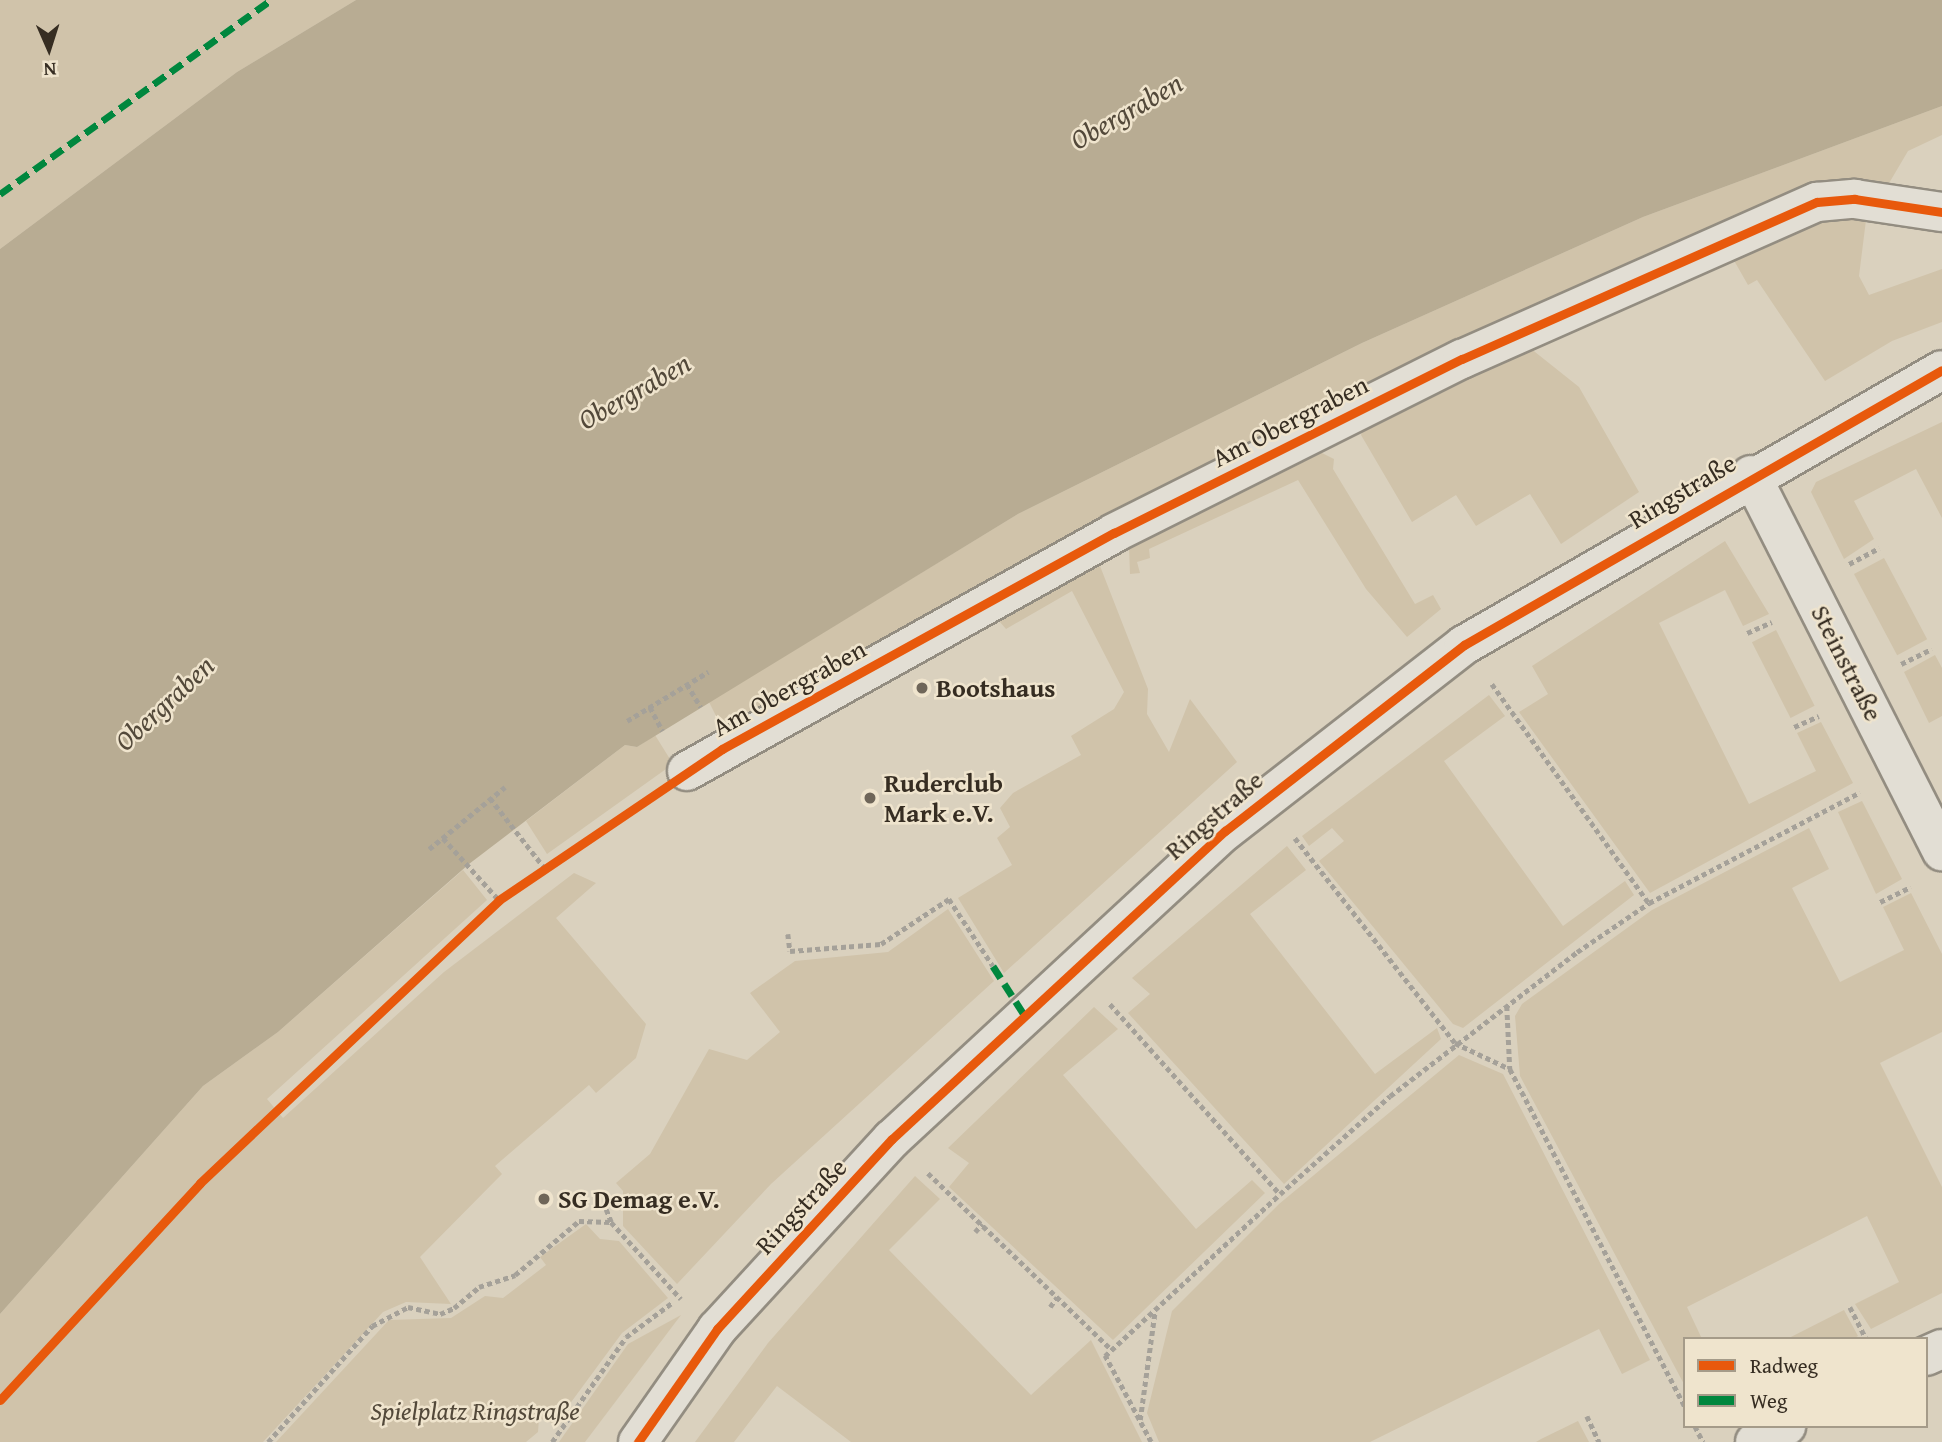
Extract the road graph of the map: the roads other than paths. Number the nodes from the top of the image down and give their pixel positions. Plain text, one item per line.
1 (1942, 212) edge
2 (1942, 370) edge
3 (1751, 475) junction
4 (687, 771) dead end
5 (1942, 851) edge
6 (1782, 1428) edge
7 (638, 1442) edge
8 (1755, 1442) edge

1 - 4 street, Am Obergraben
2 - 3 street, Ringstraße
3 - 5 street, Steinstraße
3 - 7 street, Ringstraße
6 - 8 street

